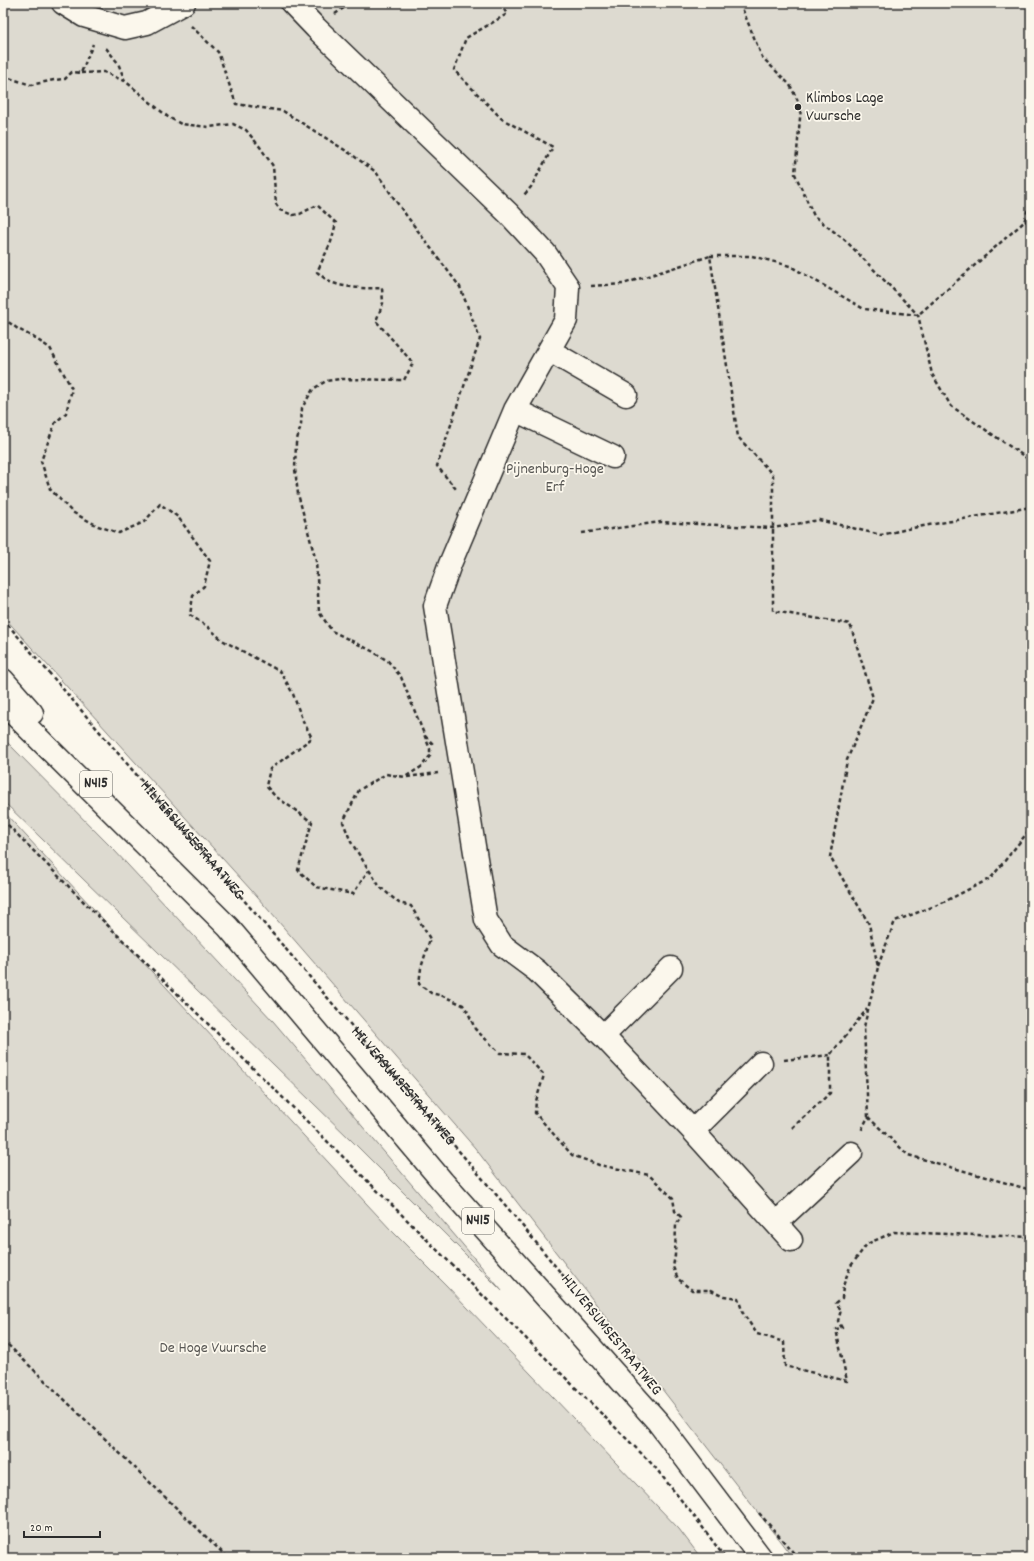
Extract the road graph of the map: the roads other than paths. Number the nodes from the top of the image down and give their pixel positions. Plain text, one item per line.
1 (63, 3) edge
2 (292, 3) edge
3 (180, 6) edge
4 (550, 351) junction
5 (626, 395) dead end
6 (515, 410) junction
7 (613, 457) dead end
8 (3, 680) edge
9 (3, 703) edge
10 (190, 888) junction
11 (671, 968) dead end
12 (603, 1036) junction
13 (761, 1063) road end
14 (693, 1131) junction
15 (851, 1153) road end
16 (777, 1222) junction
17 (791, 1240) dead end
18 (761, 1558) edge

1 - 3 main road
2 - 4 main road
4 - 5 main road
4 - 6 main road
6 - 7 main road
6 - 12 main road
8 - 10 main road, HILVERSUMSESTRAATWEG / N415
9 - 10 main road, HILVERSUMSESTRAATWEG / N415
10 - 18 main road, HILVERSUMSESTRAATWEG / N415
11 - 12 main road
12 - 14 main road
13 - 14 main road
14 - 16 main road
15 - 16 main road
16 - 17 main road

